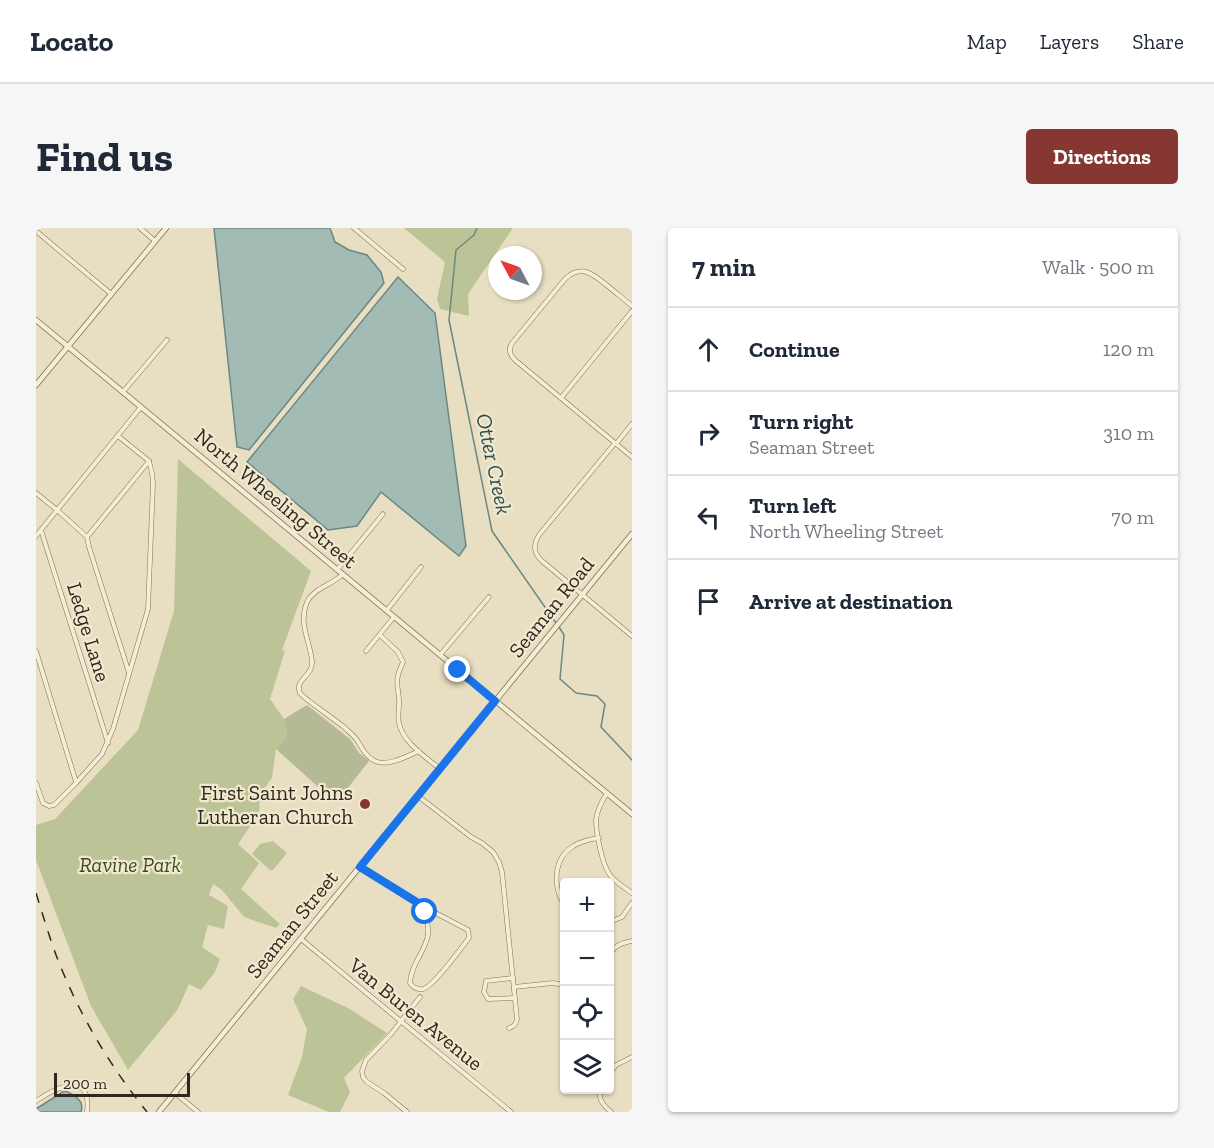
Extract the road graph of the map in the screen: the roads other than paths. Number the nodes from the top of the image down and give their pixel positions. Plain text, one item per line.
1 (140, 228) edge
2 (165, 228) edge
3 (354, 228) edge
4 (36, 231) edge
5 (155, 240) junction
6 (403, 269) dead end
7 (111, 293) junction
8 (632, 306) edge
9 (632, 311) edge
10 (36, 320) edge
11 (167, 340) dead end
12 (67, 346) junction
13 (36, 385) edge
14 (123, 392) junction
15 (561, 398) junction
16 (141, 407) junction
17 (632, 424) edge
18 (118, 435) junction
19 (616, 443) junction
20 (632, 457) edge
21 (149, 461) junction
22 (36, 493) edge
23 (57, 510) junction
24 (383, 514) dead end
25 (41, 530) junction
26 (632, 534) edge
27 (36, 536) edge
28 (87, 537) junction
29 (421, 567) dead end
30 (337, 570) junction
31 (343, 574) junction
32 (582, 595) junction
33 (489, 597) dead end
34 (387, 610) junction
35 (394, 617) junction
36 (380, 635) junction
37 (632, 636) edge
38 (36, 651) edge
39 (366, 651) dead end
40 (440, 655) junction
41 (129, 674) junction
42 (495, 701) junction
43 (108, 744) junction
44 (418, 751) junction
45 (440, 769) junction
46 (36, 783) edge
47 (76, 783) junction
48 (607, 794) junction
49 (418, 796) junction
50 (632, 814) edge
51 (599, 838) junction
52 (360, 867) junction
53 (632, 893) edge
54 (560, 895) edge
55 (632, 903) edge
56 (423, 906) junction
57 (614, 920) edge
58 (301, 939) junction
59 (632, 941) edge
60 (614, 948) edge
61 (513, 978) junction
62 (560, 984) edge
63 (514, 987) junction
64 (420, 997) dead end
65 (515, 998) junction
66 (400, 1021) junction
67 (509, 1028) dead end
68 (632, 1057) edge
69 (614, 1067) edge
70 (174, 1092) junction
71 (600, 1094) edge
72 (36, 1101) edge
73 (610, 1111) edge
74 (87, 1112) edge
75 (159, 1112) edge
76 (198, 1112) edge
77 (407, 1112) edge
78 (512, 1112) edge

1 - 5 street
2 - 5 street
3 - 6 street
4 - 7 street
5 - 7 street
7 - 12 street
8 - 15 street
9 - 15 street
10 - 12 street, North Wheeling Street
11 - 14 street
12 - 13 street
12 - 14 street, North Wheeling Street
14 - 16 street, North Wheeling Street
15 - 19 street
16 - 18 street
16 - 30 street, North Wheeling Street
17 - 19 street
18 - 21 street
18 - 23 street
19 - 20 street
19 - 32 street
21 - 28 street
21 - 41 street
22 - 23 street
23 - 25 street
23 - 28 street
24 - 30 street
25 - 27 street
25 - 43 street, Ledge Lane
26 - 32 street, Seaman Road
28 - 41 street
29 - 34 street
30 - 31 street, North Wheeling Street
31 - 34 street, North Wheeling Street
31 - 44 street
32 - 37 street
32 - 42 street, Seaman Road
33 - 40 street
34 - 35 street, North Wheeling Street
35 - 36 street
35 - 40 street, North Wheeling Street
36 - 39 street
36 - 44 street
38 - 47 street
40 - 42 street, North Wheeling Street
41 - 43 street
42 - 45 street, Seaman Street
42 - 48 street, North Wheeling Street
43 - 47 street
44 - 45 street
45 - 49 street, Seaman Street
46 - 47 street
48 - 50 street, North Wheeling Street
48 - 51 street
49 - 52 street, Seaman Street
49 - 61 street
51 - 53 street
51 - 54 street
52 - 56 street
52 - 58 street, Seaman Street
55 - 57 street
56 - 56 street
58 - 66 street, Van Buren Avenue
58 - 70 street, Seaman Street
59 - 60 street
61 - 63 street
61 - 65 street
62 - 63 street
63 - 65 street
64 - 66 street
65 - 67 street
66 - 77 street
66 - 78 street, Van Buren Avenue
68 - 69 street
70 - 75 street, Seaman Street
70 - 76 street
71 - 73 street
72 - 74 street

